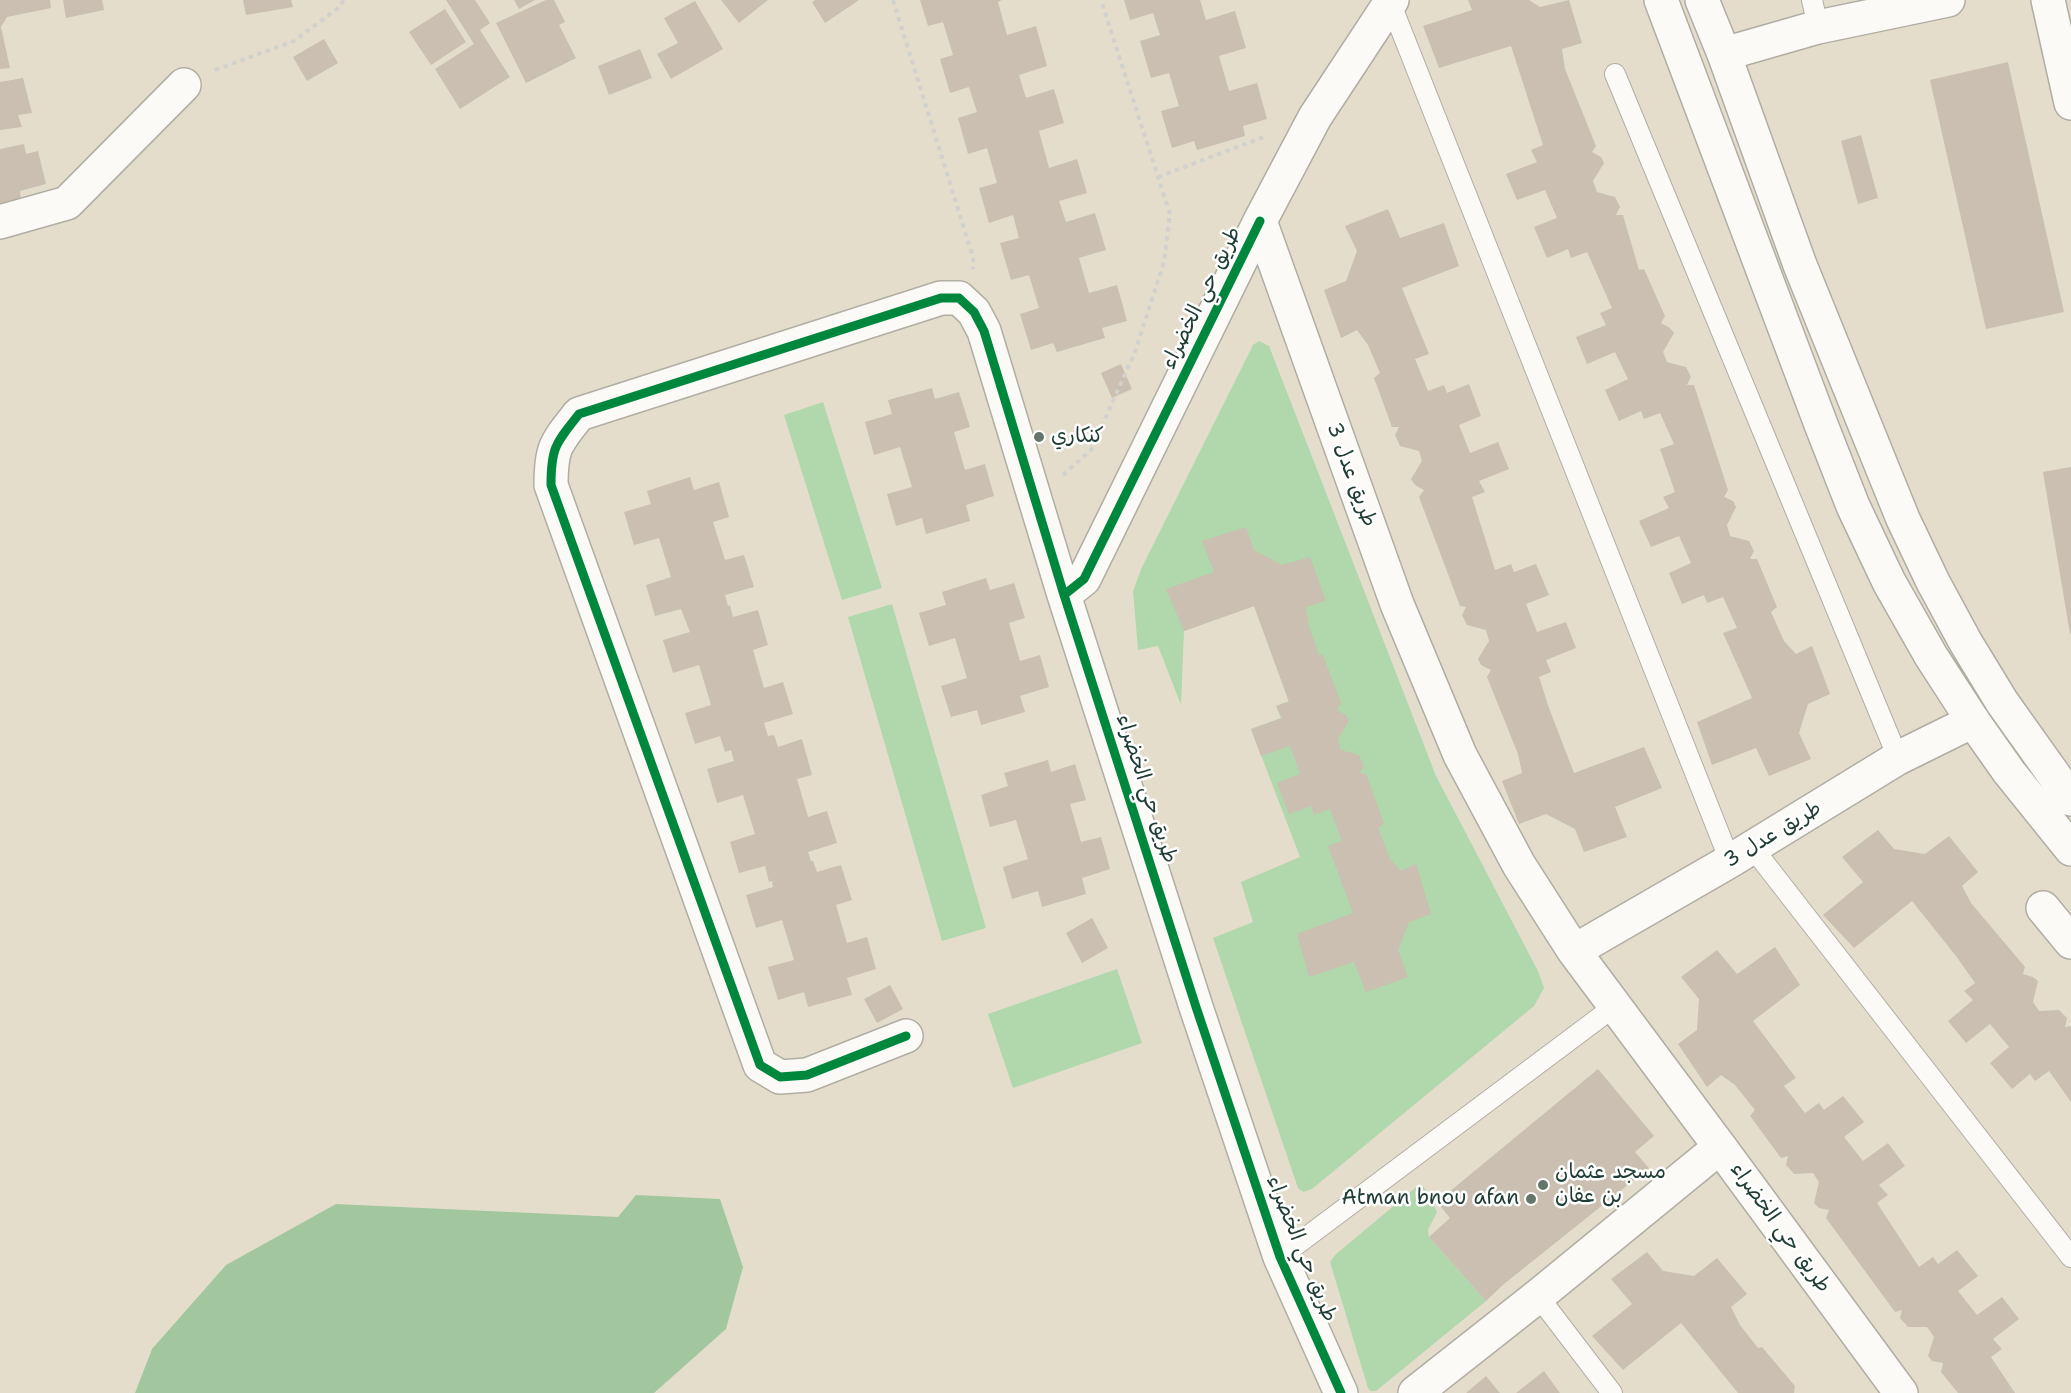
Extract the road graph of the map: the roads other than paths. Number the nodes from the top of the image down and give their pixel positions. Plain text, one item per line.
1 (1661, 0) edge
2 (1702, 0) edge
3 (1948, 0) edge
4 (2048, 0) edge
5 (1391, 1) edge
6 (1815, 13) edge
7 (1724, 54) junction
8 (1615, 74) dead end
9 (184, 86) road end
10 (2071, 103) edge
11 (1260, 220) junction
12 (0, 222) edge
13 (1064, 595) junction
14 (1973, 721) junction
15 (1898, 758) junction
16 (2071, 799) edge
17 (2071, 849) edge
18 (1741, 854) junction
19 (2043, 908) dead end
20 (2071, 942) edge
21 (1574, 951) junction
22 (1615, 1006) junction
23 (906, 1036) dead end
24 (1720, 1147) junction
25 (1280, 1257) junction
26 (2071, 1257) edge
27 (1538, 1296) junction
28 (1341, 1393) edge
29 (1415, 1393) edge
30 (1612, 1393) edge
31 (1901, 1393) edge

1 - 14 street
2 - 7 street
3 - 6 street
4 - 10 street
5 - 11 street
5 - 18 lane
6 - 7 street
7 - 16 street
8 - 15 lane
9 - 12 street
11 - 13 street, طريق حي الخضراء
11 - 21 street, طريق عدل 3
13 - 23 street
13 - 25 street, طريق حي الخضراء
14 - 15 street, طريق عدل 3
14 - 17 street
15 - 18 street, طريق عدل 3
18 - 21 street, طريق عدل 3
18 - 26 lane
19 - 20 street
21 - 22 street, طريق عدل 3
22 - 24 street, طريق عدل 3
22 - 25 lane
24 - 27 street, طريق حي الخضراء
24 - 31 street, طريق حي الخضراء
25 - 28 street, طريق حي الخضراء
27 - 29 street, طريق حي الخضراء
27 - 30 lane

